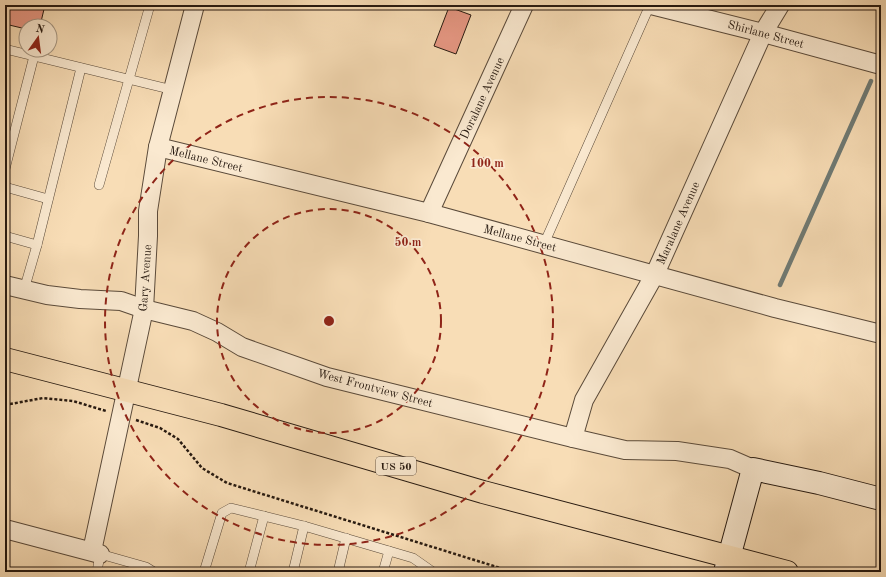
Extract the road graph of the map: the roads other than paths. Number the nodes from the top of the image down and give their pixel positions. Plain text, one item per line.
1 (150, 5) edge
2 (195, 5) edge
3 (524, 5) edge
4 (650, 5) edge
5 (780, 5) edge
6 (763, 33) junction
7 (5, 49) edge
8 (18, 52) edge
9 (33, 58) edge
10 (42, 58) edge
11 (881, 65) edge
12 (81, 68) junction
13 (129, 80) junction
14 (173, 90) junction
15 (158, 147) junction
16 (5, 169) edge
17 (99, 185) dead end
18 (5, 187) edge
19 (48, 199) junction
20 (429, 213) junction
21 (5, 236) edge
22 (544, 244) junction
23 (37, 245) junction
24 (655, 274) junction
25 (5, 285) edge
26 (24, 290) junction
27 (144, 309) junction
28 (881, 334) edge
29 (5, 359) edge
30 (126, 391) junction
31 (573, 438) junction
32 (753, 469) junction
33 (881, 499) edge
34 (264, 516) junction
35 (304, 526) junction
36 (5, 529) edge
37 (346, 538) junction
38 (389, 551) junction
39 (96, 552) junction
40 (726, 565) edge
41 (148, 570) edge
42 (431, 571) edge
43 (97, 572) edge
44 (204, 572) edge
45 (249, 572) edge
46 (293, 572) edge
47 (338, 572) edge
48 (383, 572) edge
49 (787, 572) edge

1 - 13 lane
2 - 14 street, Gary Avenue
3 - 20 street, Doralane Avenue
4 - 6 street, Shirlane Street
4 - 22 lane
5 - 6 street, Maralane Avenue
6 - 11 street, Shirlane Street
6 - 24 street, Maralane Avenue
7 - 8 lane
9 - 16 lane
10 - 12 lane
12 - 13 lane
12 - 19 lane
13 - 14 lane
13 - 17 lane
14 - 15 street, Gary Avenue
15 - 20 street, Mellane Street
15 - 27 street, Gary Avenue
18 - 19 lane
19 - 23 lane
20 - 22 street, Mellane Street
21 - 23 lane
22 - 24 street, Mellane Street
23 - 26 lane
24 - 28 street, Mellane Street
24 - 31 street, Maralane Avenue
25 - 26 street, West Frontview Street
26 - 27 street, West Frontview Street
27 - 30 street, Gary Avenue
27 - 31 street, West Frontview Street
29 - 30 highway, US 50
30 - 39 street, Gary Avenue
30 - 40 highway, US 50
31 - 32 street, West Frontview Street
32 - 33 street
32 - 40 street
34 - 35 lane
34 - 44 lane
34 - 45 lane
35 - 37 lane
35 - 46 lane
36 - 39 street
37 - 38 lane
37 - 47 lane
38 - 42 lane
38 - 48 lane
39 - 41 lane
39 - 43 lane
40 - 49 highway, US 50

